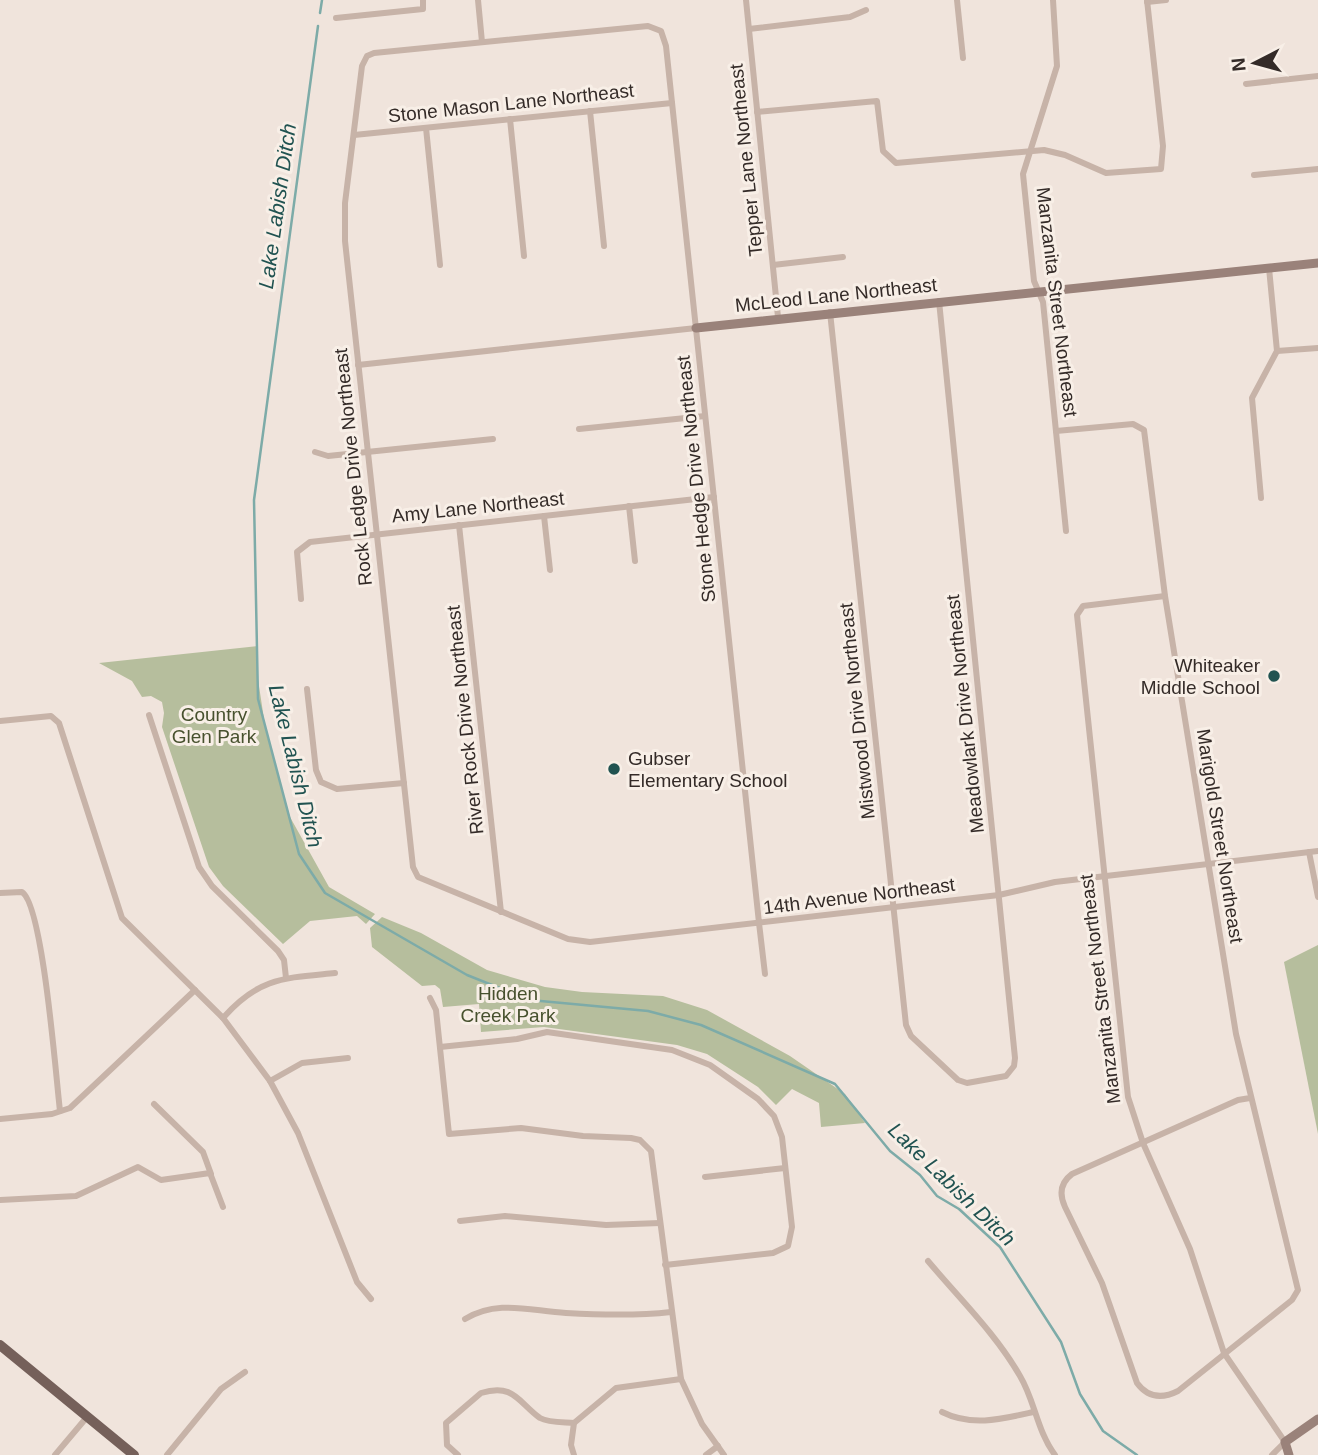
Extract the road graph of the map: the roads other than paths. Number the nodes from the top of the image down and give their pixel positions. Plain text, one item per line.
1 (423, 0) edge
2 (478, 0) edge
3 (746, 0) edge
4 (957, 0) edge
5 (1053, 0) edge
6 (1166, 0) edge
7 (1147, 1) edge
8 (866, 10) dead end
9 (336, 18) dead end
10 (749, 29) junction
11 (482, 42) junction
12 (963, 58) dead end
13 (1318, 76) edge
14 (1246, 83) dead end
15 (672, 103) junction
16 (590, 111) junction
17 (757, 112) junction
18 (510, 119) junction
19 (426, 128) junction
20 (354, 135) junction
21 (1028, 150) junction
22 (1318, 169) edge
23 (1254, 176) dead end
24 (604, 246) dead end
25 (524, 256) dead end
26 (843, 257) dead end
27 (1318, 263) edge
28 (440, 265) dead end
29 (773, 265) junction
30 (1269, 268) junction
31 (1039, 291) junction
32 (939, 301) junction
33 (830, 312) junction
34 (778, 317) junction
35 (695, 328) junction
36 (1318, 348) edge
37 (1277, 351) junction
38 (358, 365) junction
39 (705, 416) junction
40 (579, 429) dead end
41 (1056, 431) junction
42 (493, 439) dead end
43 (367, 452) junction
44 (315, 453) dead end
45 (714, 497) junction
46 (1261, 498) dead end
47 (629, 506) junction
48 (544, 516) junction
49 (459, 525) junction
50 (1066, 531) dead end
51 (376, 534) junction
52 (635, 561) dead end
53 (550, 570) dead end
54 (1165, 596) junction
55 (301, 599) dead end
56 (307, 690) dead end
57 (149, 715) dead end
58 (0, 721) edge
59 (404, 783) junction
60 (1318, 851) edge
61 (1309, 852) junction
62 (1208, 862) junction
63 (415, 875) joint
64 (1104, 876) junction
65 (0, 893) edge
66 (999, 895) junction
67 (1318, 897) edge
68 (894, 907) junction
69 (501, 912) junction
70 (759, 923) junction
71 (335, 973) dead end
72 (765, 974) dead end
73 (286, 978) junction
74 (195, 990) junction
75 (430, 998) dead end
76 (223, 1018) junction
77 (440, 1047) junction
78 (348, 1058) dead end
79 (270, 1081) junction
80 (962, 1082) joint
81 (1250, 1098) junction
82 (154, 1104) dead end
83 (60, 1111) junction
84 (0, 1119) edge
85 (1143, 1143) junction
86 (785, 1168) junction
87 (211, 1174) junction
88 (705, 1177) dead end
89 (0, 1200) edge
90 (223, 1207) dead end
91 (460, 1221) dead end
92 (660, 1223) junction
93 (928, 1261) dead end
94 (665, 1265) junction
95 (372, 1299) dead end
96 (671, 1312) junction
97 (465, 1319) dead end
98 (0, 1345) edge
99 (1224, 1353) junction
100 (245, 1372) dead end
101 (681, 1379) junction
102 (942, 1412) dead end
103 (1033, 1412) junction
104 (87, 1417) junction
105 (1318, 1419) edge
106 (575, 1423) junction
107 (1285, 1442) junction
108 (718, 1446) junction
109 (55, 1455) edge
110 (134, 1455) edge
111 (167, 1455) edge
112 (458, 1455) edge
113 (574, 1455) edge
114 (706, 1455) edge
115 (724, 1455) edge
116 (1055, 1455) edge
117 (1272, 1455) edge
118 (1289, 1455) edge

1 - 9 street
2 - 11 street
3 - 10 street, Tepper Lane Northeast
4 - 12 street
5 - 21 street, Manzanita Street Northeast
6 - 7 street
7 - 21 street
8 - 10 street
10 - 17 street, Tepper Lane Northeast
11 - 15 street, Stone Hedge Drive Northeast
11 - 20 street, Rock Ledge Drive Northeast
13 - 14 street
15 - 16 street, Stone Mason Lane Northeast
15 - 35 street, Stone Hedge Drive Northeast
16 - 18 street, Stone Mason Lane Northeast
16 - 24 street
17 - 21 street
17 - 29 street, Tepper Lane Northeast
18 - 19 street, Stone Mason Lane Northeast
18 - 25 street
19 - 20 street, Stone Mason Lane Northeast
19 - 28 street
20 - 38 street, Rock Ledge Drive Northeast
21 - 31 street, Manzanita Street Northeast
22 - 23 street
26 - 29 street
27 - 30 street, McLeod Lane Northeast
29 - 34 street, Tepper Lane Northeast
30 - 31 street, McLeod Lane Northeast
30 - 37 street
31 - 32 street, McLeod Lane Northeast
31 - 41 street, Manzanita Street Northeast
32 - 33 street, McLeod Lane Northeast
32 - 66 street, Meadowlark Drive Northeast
33 - 34 street, McLeod Lane Northeast
33 - 68 street, Mistwood Drive Northeast
34 - 35 street, McLeod Lane Northeast
35 - 38 street, McLeod Lane Northeast
35 - 39 street, Stone Hedge Drive Northeast
36 - 37 street
37 - 46 street
38 - 43 street, Rock Ledge Drive Northeast
39 - 40 street
39 - 45 street, Stone Hedge Drive Northeast
41 - 50 street, Manzanita Street Northeast
41 - 54 street, Marigold Street Northeast
42 - 43 street
43 - 44 street
43 - 51 street, Rock Ledge Drive Northeast
45 - 47 street, Amy Lane Northeast
45 - 70 street, Stone Hedge Drive Northeast
47 - 48 street, Amy Lane Northeast
47 - 52 street
48 - 49 street, Amy Lane Northeast
48 - 53 street
49 - 51 street, Amy Lane Northeast
49 - 69 street, River Rock Drive Northeast
51 - 55 street, Amy Lane Northeast
51 - 59 street, Rock Ledge Drive Northeast
54 - 62 street, Marigold Street Northeast
54 - 64 street, Manzanita Street Northeast
56 - 59 street
57 - 73 street
58 - 74 street
59 - 63 street, Rock Ledge Drive Northeast
60 - 61 street, 14th Avenue Northeast
61 - 62 street, 14th Avenue Northeast
61 - 67 street
62 - 64 street, 14th Avenue Northeast
62 - 81 street, Marigold Street Northeast
63 - 69 street, 14th Avenue Northeast
64 - 66 street, 14th Avenue Northeast
64 - 85 street, Manzanita Street Northeast
65 - 83 street
66 - 68 street, 14th Avenue Northeast
66 - 80 street, Meadowlark Drive Northeast
68 - 70 street, 14th Avenue Northeast
68 - 80 street, Mistwood Drive Northeast
69 - 70 street, 14th Avenue Northeast
70 - 72 street, Stone Hedge Drive Northeast
71 - 73 street
73 - 76 street
74 - 76 street
74 - 83 street
75 - 77 street
76 - 79 street
77 - 86 street
77 - 92 street
78 - 79 street
79 - 95 street
81 - 85 street
81 - 99 street, Marigold Street Northeast
82 - 87 street
83 - 84 street
85 - 99 street, Manzanita Street Northeast
85 - 99 street
86 - 88 street
86 - 94 street
87 - 89 street
87 - 90 street
91 - 92 street
92 - 94 street
93 - 103 street
94 - 96 street
96 - 97 street
96 - 101 street
98 - 104 main road
99 - 107 street, Manzanita Street Northeast
100 - 111 street
101 - 106 street
101 - 108 street
102 - 103 street
103 - 116 street
104 - 109 street
104 - 110 main road
105 - 107 street
106 - 112 street
106 - 113 street
107 - 117 street
107 - 118 street, Manzanita Street Northeast
108 - 114 street
108 - 115 street

